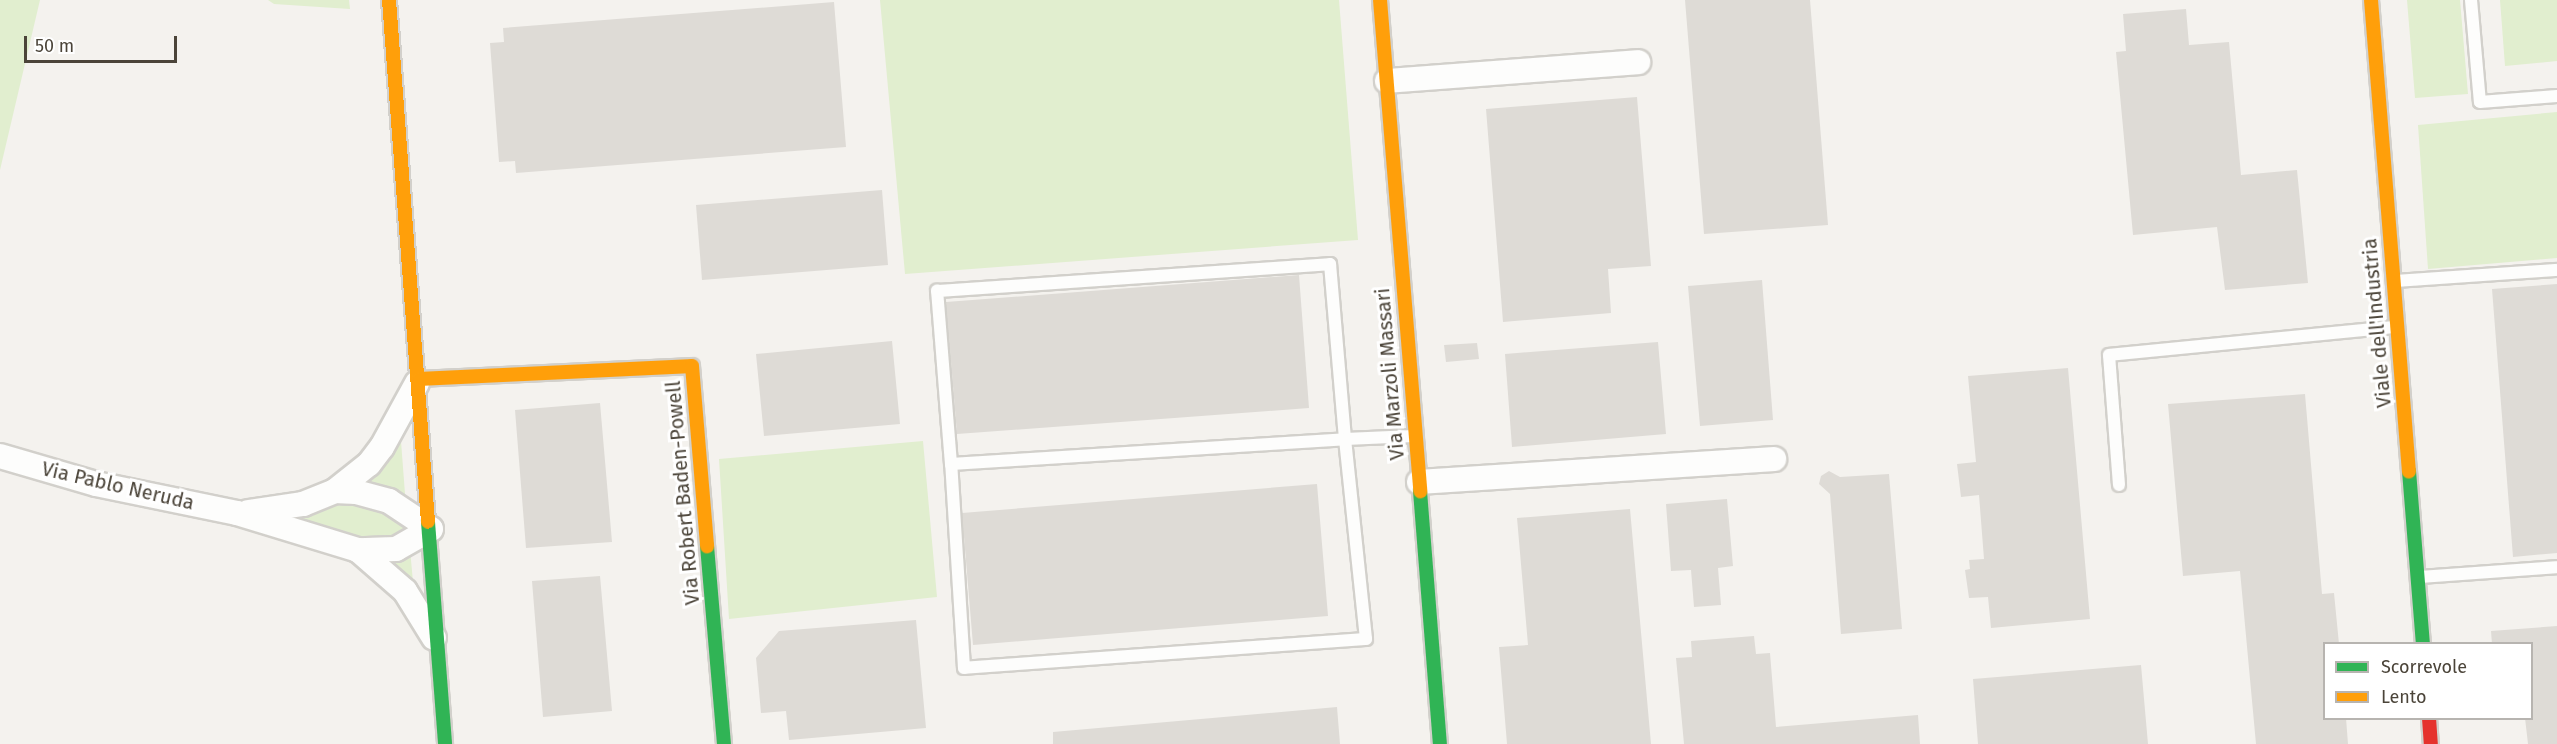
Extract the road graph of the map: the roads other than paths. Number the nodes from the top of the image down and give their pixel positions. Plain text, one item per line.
1 (388, 0) edge
2 (1380, 0) edge
3 (2371, 0) edge
4 (2471, 0) edge
5 (1638, 62) dead end
6 (1386, 81) junction
7 (2557, 96) edge
8 (2557, 270) edge
9 (2394, 281) junction
10 (2397, 327) junction
11 (420, 379) junction
12 (1415, 435) junction
13 (1345, 440) junction
14 (0, 456) edge
15 (1774, 459) dead end
16 (951, 464) junction
17 (1419, 482) junction
18 (2119, 485) dead end
19 (335, 491) junction
20 (237, 513) junction
21 (431, 529) junction
22 (358, 550) junction
23 (2557, 567) edge
24 (2418, 577) junction
25 (2423, 642) edge
26 (437, 643) junction
27 (2429, 720) edge
28 (445, 744) edge
29 (724, 744) edge
30 (1440, 744) edge
31 (2431, 744) edge

1 - 11 street
2 - 6 street, Via Marzoli Massari
3 - 9 street, Viale dell'Industria
4 - 7 lane
5 - 6 street
6 - 12 street, Via Marzoli Massari
8 - 9 lane
9 - 10 street, Viale dell'Industria
10 - 18 lane
10 - 24 street, Viale dell'Industria
11 - 19 street
11 - 21 street
11 - 29 street, Via Robert Baden-Powell
12 - 13 lane
12 - 17 street, Via Marzoli Massari
13 - 16 lane
13 - 16 lane
13 - 16 lane
14 - 20 street, Via Pablo Neruda
15 - 17 street
17 - 30 street, Via Marzoli Massari
19 - 20 street
19 - 21 street
20 - 22 street
21 - 22 street
21 - 26 street
22 - 26 street
23 - 24 lane
24 - 25 street, Viale dell'Industria
26 - 28 street
27 - 31 street

